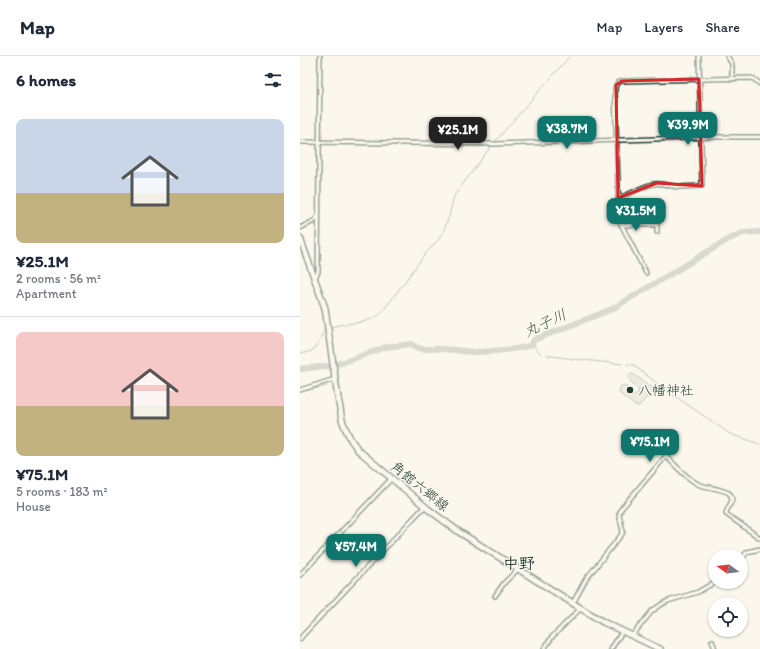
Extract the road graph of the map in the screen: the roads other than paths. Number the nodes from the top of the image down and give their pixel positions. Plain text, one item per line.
1 (320, 56) edge
2 (698, 56) edge
3 (727, 56) edge
4 (732, 78) junction
5 (699, 79) junction
6 (760, 84) edge
7 (760, 137) edge
8 (701, 138) junction
9 (616, 141) junction
10 (300, 142) edge
11 (319, 143) junction
12 (618, 198) junction
13 (318, 214) junction
14 (621, 225) junction
15 (300, 228) edge
16 (657, 232) dead end
17 (300, 238) edge
18 (302, 251) edge
19 (646, 273) dead end
20 (315, 278) junction
21 (335, 379) junction
22 (300, 390) edge
23 (392, 478) junction
24 (425, 506) junction
25 (760, 538) edge
26 (760, 549) edge
27 (748, 552) edge
28 (518, 569) junction
29 (300, 575) edge
30 (708, 586) edge
31 (495, 596) dead end
32 (573, 603) junction
33 (581, 608) junction
34 (622, 632) junction
35 (632, 636) junction
36 (300, 639) edge
37 (712, 641) dead end
38 (651, 647) edge
39 (544, 649) edge
40 (612, 649) edge
41 (660, 649) edge
42 (715, 649) edge

1 - 11 street
2 - 5 street
3 - 4 street
4 - 5 street
4 - 6 street
5 - 8 street
5 - 9 street
7 - 8 street
8 - 9 street
8 - 12 street
9 - 11 street
9 - 12 street
10 - 11 street
11 - 13 street
12 - 14 street
13 - 15 street
13 - 20 street
14 - 16 street
14 - 19 street
17 - 18 main road, 角館六郷線
18 - 20 main road, 角館六郷線
20 - 21 main road, 角館六郷線
21 - 22 street
21 - 23 main road, 角館六郷線
23 - 24 main road, 角館六郷線
23 - 29 street
24 - 28 main road, 角館六郷線
24 - 36 street
25 - 32 street
26 - 27 street
28 - 31 street
28 - 32 main road, 角館六郷線
30 - 35 street
32 - 33 main road, 角館六郷線
33 - 34 main road, 角館六郷線
33 - 39 street
34 - 35 main road, 角館六郷線
34 - 40 street
35 - 38 main road, 角館六郷線
37 - 42 street
38 - 41 main road, 角館六郷線

